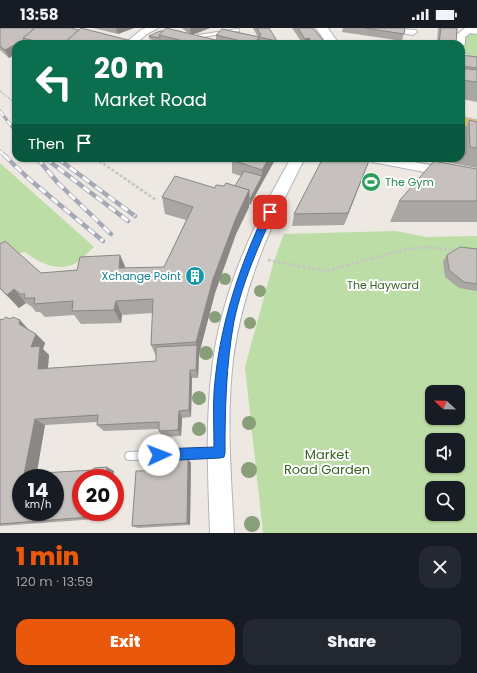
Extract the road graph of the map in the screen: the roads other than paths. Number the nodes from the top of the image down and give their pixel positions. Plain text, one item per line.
1 (154, 28) edge
2 (322, 28) edge
3 (388, 28) edge
4 (237, 30) dead end
5 (477, 31) edge
6 (413, 32) dead end
7 (194, 34) edge
8 (129, 40) edge
9 (330, 40) edge
10 (460, 40) edge
11 (465, 57) edge
12 (477, 63) edge
13 (465, 124) edge
14 (477, 126) edge
15 (296, 162) edge
16 (393, 162) edge
17 (477, 178) edge
18 (220, 453) junction
19 (129, 456) dead end
20 (222, 533) edge

1 - 8 street
2 - 9 street
3 - 6 street
4 - 7 lane
5 - 10 street
11 - 12 street
13 - 14 main road
15 - 18 street
16 - 17 street
18 - 19 lane
18 - 20 street

